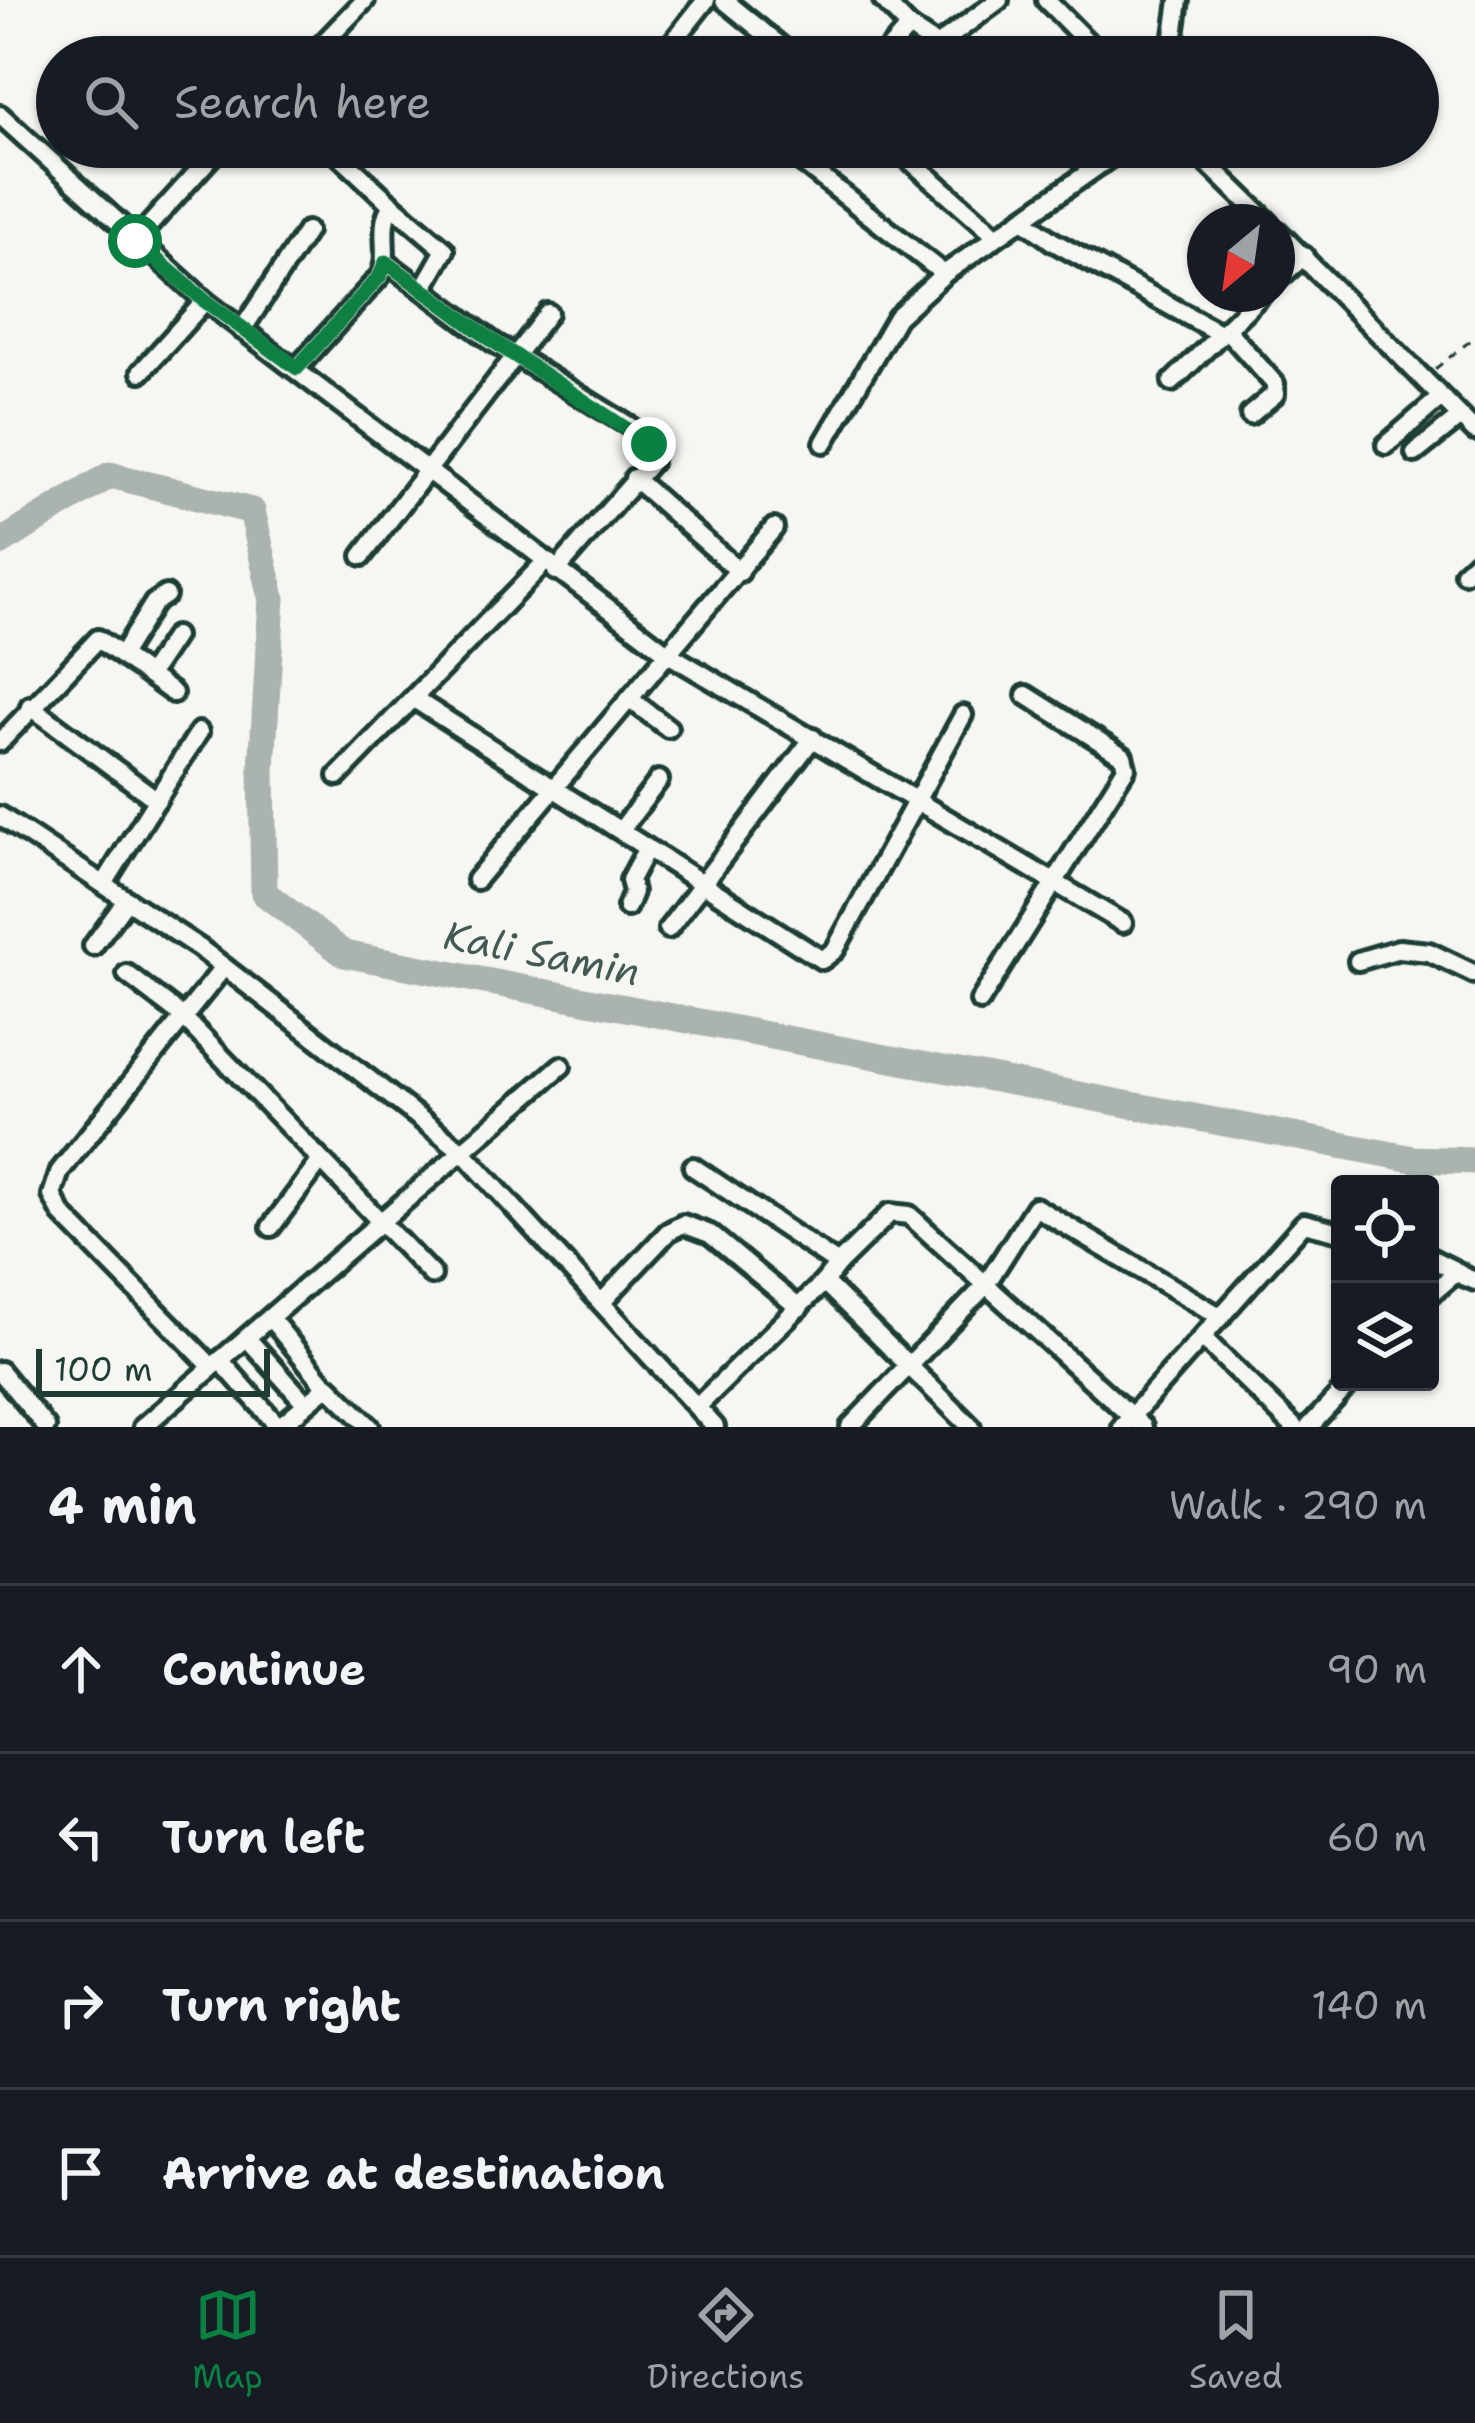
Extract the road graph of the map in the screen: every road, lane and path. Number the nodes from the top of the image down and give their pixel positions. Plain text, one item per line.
1 (365, 0) edge
2 (706, 0) edge
3 (724, 0) edge
4 (884, 0) edge
5 (999, 0) edge
6 (1046, 0) edge
7 (1179, 0) edge
8 (909, 27) junction
9 (330, 36) edge
10 (674, 36) edge
11 (768, 36) edge
12 (901, 36) edge
13 (924, 36) edge
14 (949, 36) edge
15 (1081, 36) edge
16 (1174, 36) edge
17 (1, 117) edge
18 (36, 149) edge
19 (56, 168) edge
20 (201, 168) edge
21 (352, 168) edge
22 (809, 168) edge
23 (919, 168) edge
24 (1090, 168) edge
25 (1095, 168) edge
26 (1212, 168) edge
27 (1092, 170) junction
28 (1248, 204) edge
29 (392, 206) junction
30 (1022, 219) junction
31 (307, 231) dead end
32 (996, 236) junction
33 (135, 241) junction
34 (1295, 248) edge
35 (1304, 256) junction
36 (386, 262) junction
37 (1295, 264) edge
38 (944, 274) junction
39 (424, 286) junction
40 (205, 301) junction
41 (1244, 312) edge
42 (548, 313) dead end
43 (242, 330) junction
44 (1223, 332) junction
45 (1475, 337) edge
46 (517, 357) junction
47 (297, 368) junction
48 (141, 372) dead end
49 (1425, 377) junction
50 (1172, 382) dead end
51 (1441, 397) junction
52 (1250, 415) dead end
53 (1460, 417) junction
54 (1475, 431) edge
55 (824, 443) dead end
56 (1385, 445) dead end
57 (1415, 453) dead end
58 (428, 470) junction
59 (634, 478) junction
60 (774, 528) dead end
61 (362, 556) dead end
62 (551, 566) junction
63 (740, 572) junction
64 (166, 595) dead end
65 (175, 636) dead end
66 (122, 654) junction
67 (670, 655) junction
68 (149, 675) junction
69 (173, 693) dead end
70 (1026, 695) dead end
71 (414, 699) junction
72 (631, 700) junction
73 (30, 706) junction
74 (963, 716) dead end
75 (668, 728) dead end
76 (199, 732) dead end
77 (813, 738) junction
78 (0, 742) edge
79 (338, 776) dead end
80 (659, 779) dead end
81 (557, 787) junction
82 (158, 800) junction
83 (918, 800) junction
84 (0, 816) edge
85 (621, 830) junction
86 (647, 848) junction
87 (476, 880) dead end
88 (1056, 882) junction
89 (104, 884) junction
90 (700, 885) junction
91 (126, 901) junction
92 (627, 907) dead end
93 (1123, 923) dead end
94 (668, 929) dead end
95 (93, 946) dead end
96 (1358, 961) dead end
97 (224, 967) junction
98 (127, 974) dead end
99 (1475, 974) edge
100 (980, 1001) dead end
101 (182, 1016) junction
102 (561, 1066) dead end
103 (462, 1151) junction
104 (319, 1163) junction
105 (693, 1167) dead end
106 (384, 1223) junction
107 (271, 1227) dead end
108 (1331, 1230) edge
109 (1439, 1262) edge
110 (838, 1264) junction
111 (432, 1275) dead end
112 (1468, 1277) edge
113 (824, 1282) junction
114 (985, 1286) junction
115 (1439, 1291) edge
116 (604, 1300) junction
117 (799, 1308) junction
118 (1221, 1317) junction
119 (271, 1319) junction
120 (248, 1338) junction
121 (1203, 1338) junction
122 (216, 1364) junction
123 (909, 1368) junction
124 (0, 1371) edge
125 (326, 1386) junction
126 (1343, 1391) edge
127 (306, 1404) junction
128 (697, 1407) junction
129 (1132, 1424) edge
130 (149, 1425) edge
131 (46, 1427) edge
132 (279, 1427) edge
133 (370, 1427) edge
134 (715, 1427) edge
135 (850, 1427) edge
136 (971, 1427) edge
137 (1294, 1427) edge
138 (1309, 1427) edge

1 - 9 street
2 - 10 street
3 - 11 street
4 - 8 street
5 - 14 street
6 - 15 street
7 - 16 street
8 - 12 street
8 - 13 street
17 - 18 street
19 - 33 street
20 - 33 street
21 - 29 street
22 - 38 street
23 - 32 street
24 - 27 street
25 - 27 street
26 - 28 street
27 - 30 street
29 - 36 street
29 - 39 street
30 - 32 street
30 - 44 street
31 - 43 street
32 - 38 street
33 - 40 street
34 - 35 street
35 - 37 street
35 - 49 street
36 - 39 street
36 - 47 street
38 - 55 street
39 - 46 street
40 - 43 street
40 - 48 street
41 - 44 street
42 - 46 street
43 - 47 street
44 - 50 street
44 - 52 street
45 - 49 path
46 - 58 street
46 - 59 street
47 - 58 street
49 - 51 street
51 - 53 street
51 - 56 street
53 - 54 street
53 - 57 street
58 - 61 street
58 - 62 street
59 - 62 street
59 - 63 street
60 - 63 street
62 - 67 street
62 - 71 street
63 - 67 street
64 - 66 street
65 - 68 street
66 - 68 street
66 - 73 street
67 - 72 street
67 - 77 street
68 - 69 street
70 - 88 street
71 - 79 street
71 - 81 street
72 - 75 street
72 - 81 street
73 - 78 street
73 - 82 street
74 - 83 street
76 - 82 street
77 - 83 street
77 - 90 street
80 - 85 street
81 - 85 street
81 - 87 street
82 - 89 street
83 - 88 street
83 - 90 street
84 - 89 street
85 - 86 street
86 - 90 street
86 - 92 street
88 - 93 street
88 - 100 street
89 - 91 street
90 - 94 street
91 - 95 street
91 - 97 street
96 - 99 street
97 - 101 street
97 - 103 street
98 - 101 street
101 - 104 street
101 - 122 street
102 - 103 street
103 - 106 street
103 - 116 street
104 - 106 street
104 - 107 street
105 - 110 street
106 - 111 street
106 - 119 street
108 - 118 street
109 - 112 street
110 - 113 street
110 - 114 street
112 - 115 street
113 - 117 street
113 - 123 street
114 - 118 street
114 - 123 street
114 - 129 street
116 - 117 street
116 - 128 street
117 - 128 street
118 - 121 street
119 - 120 street
119 - 125 street
120 - 122 street
120 - 127 street
121 - 129 street
121 - 137 street
122 - 130 street
122 - 132 street
123 - 135 street
123 - 136 street
124 - 131 street
125 - 127 street
125 - 133 street
126 - 138 street
127 - 132 street
128 - 134 street

